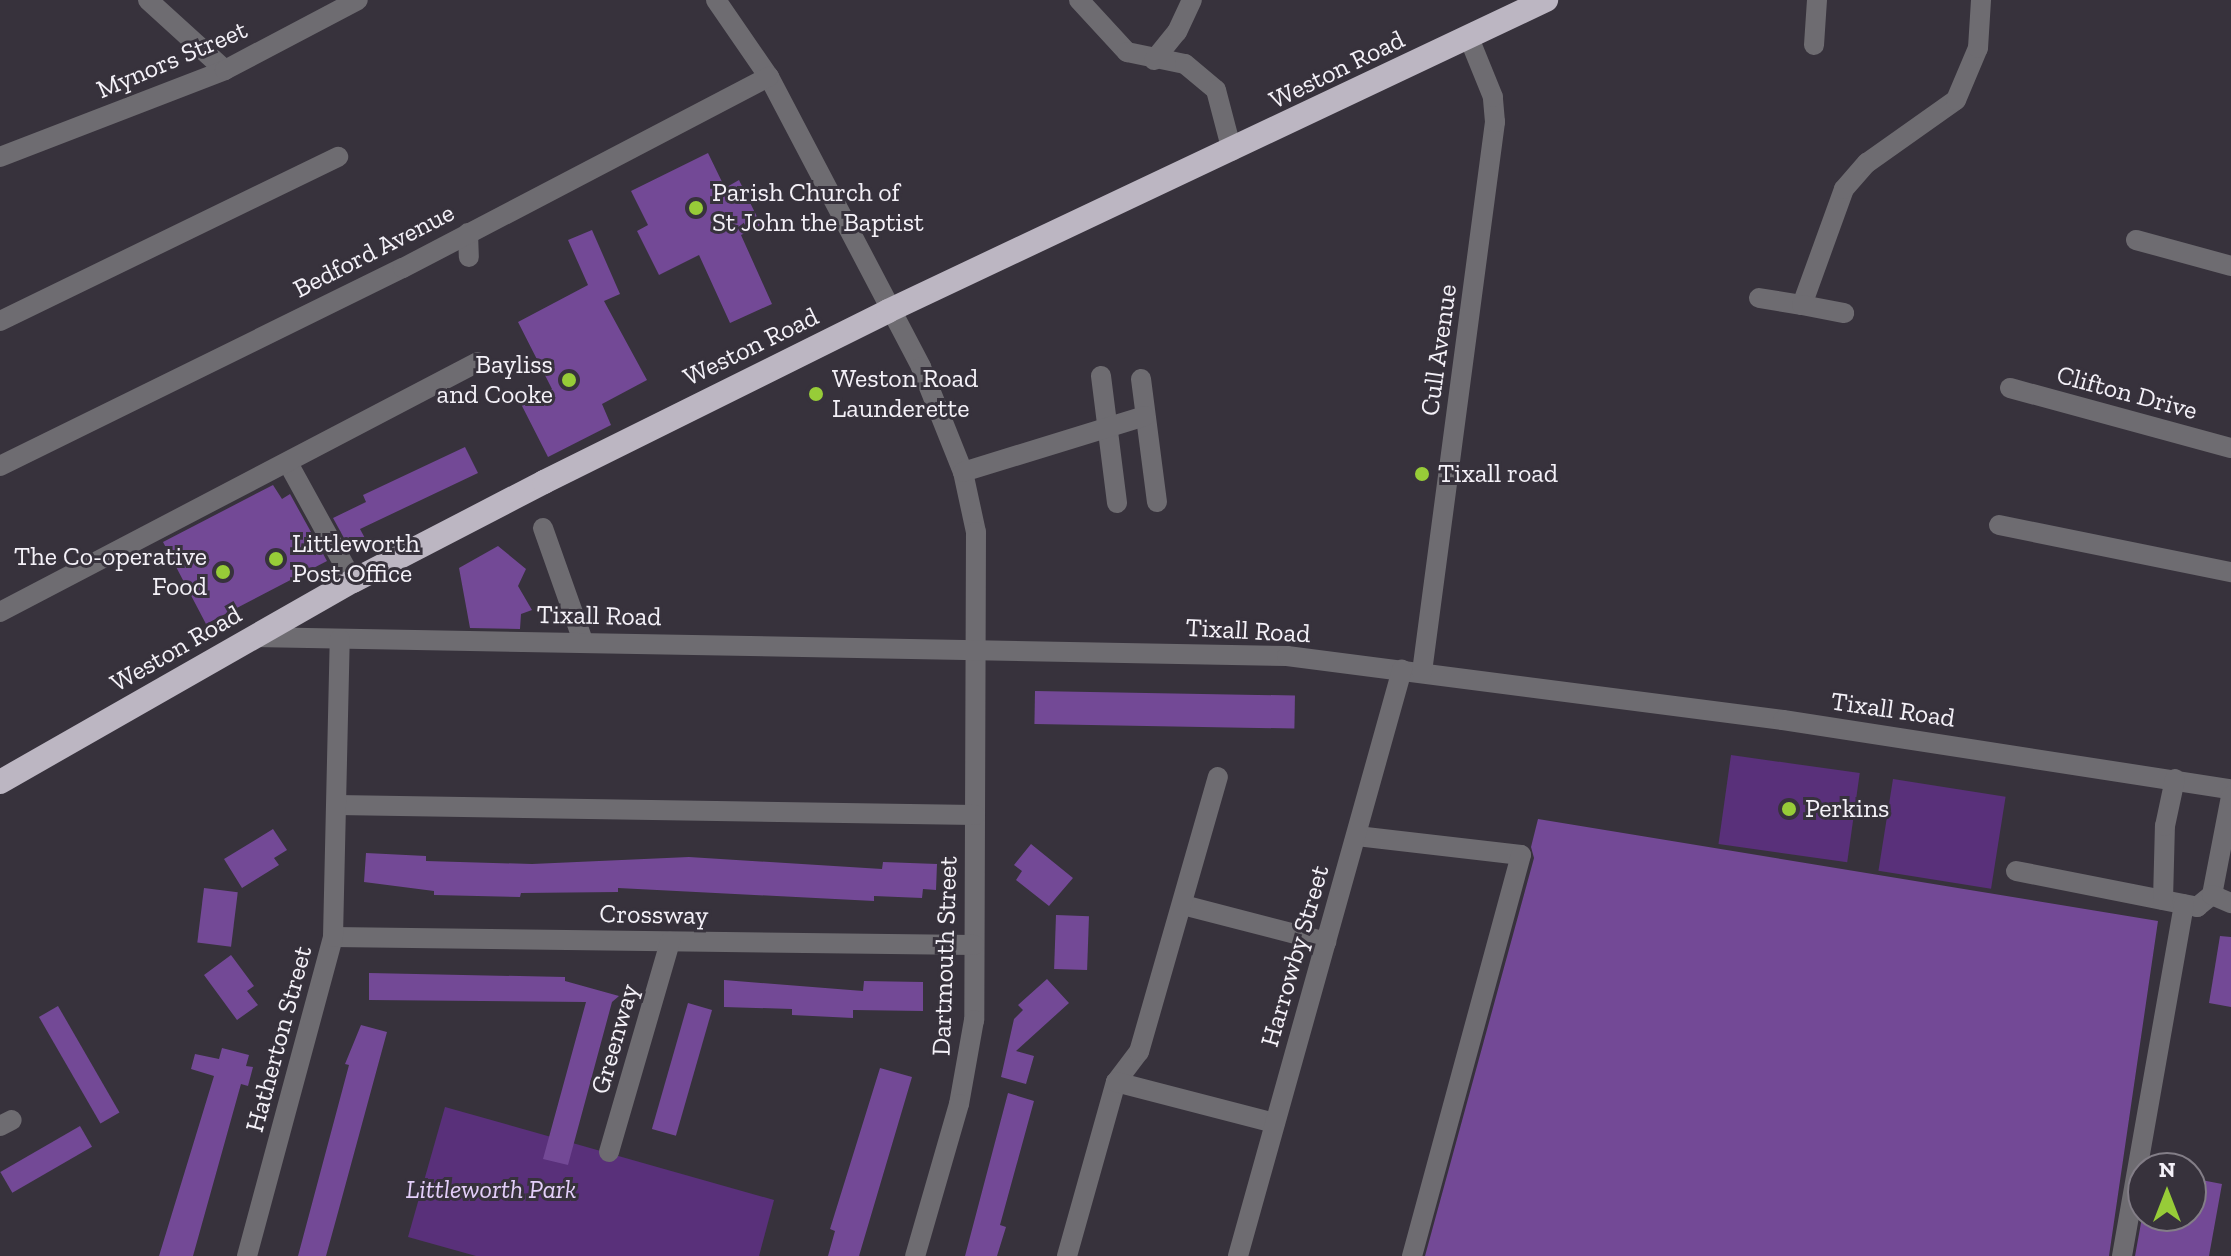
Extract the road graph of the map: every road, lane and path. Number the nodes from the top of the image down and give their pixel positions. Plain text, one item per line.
1 (148, 0) edge
2 (358, 0) edge
3 (716, 0) edge
4 (1079, 0) edge
5 (1192, 0) edge
6 (1546, 0) edge
7 (1817, 0) edge
8 (1981, 0) edge
9 (327, 8) edge
10 (1469, 38) junction
11 (1814, 45) dead end
12 (1154, 60) junction
13 (225, 70) junction
14 (769, 77) junction
15 (1232, 151) junction
16 (0, 157) edge
17 (338, 157) dead end
18 (468, 233) junction
19 (2136, 240) dead end
20 (469, 257) dead end
21 (2231, 266) edge
22 (1759, 298) dead end
23 (1802, 305) junction
24 (888, 311) junction
25 (1844, 313) dead end
26 (0, 321) edge
27 (478, 362) dead end
28 (1101, 376) dead end
29 (1141, 379) dead end
30 (2010, 388) dead end
31 (1145, 416) junction
32 (1108, 428) junction
33 (2231, 448) edge
34 (288, 463) junction
35 (0, 466) edge
36 (963, 472) junction
37 (1157, 502) dead end
38 (1117, 503) dead end
39 (1999, 525) dead end
40 (543, 528) dead end
41 (2231, 572) edge
42 (353, 581) junction
43 (0, 612) edge
44 (253, 637) junction
45 (340, 639) junction
46 (583, 641) junction
47 (979, 649) junction
48 (1412, 671) junction
49 (1218, 777) dead end
50 (2175, 779) junction
51 (0, 782) edge
52 (2231, 789) edge
53 (2231, 796) edge
54 (337, 805) junction
55 (975, 815) junction
56 (1357, 836) junction
57 (2016, 871) dead end
58 (2212, 895) junction
59 (2163, 900) junction
60 (2231, 903) edge
61 (2184, 904) junction
62 (1183, 905) junction
63 (333, 937) junction
64 (670, 942) junction
65 (1326, 942) junction
66 (974, 945) junction
67 (1116, 1082) junction
68 (1275, 1123) junction
69 (609, 1152) dead end
70 (247, 1256) edge
71 (915, 1256) edge
72 (1067, 1256) edge
73 (1238, 1256) edge
74 (1412, 1256) edge
75 (2122, 1256) edge

1 - 13 street
2 - 9 street, Mynors Street
3 - 14 street, Dartmouth Street
4 - 12 street
5 - 12 street
6 - 10 highway, Weston Road
7 - 11 street
8 - 23 street
9 - 13 street, Mynors Street
10 - 15 highway, Weston Road
10 - 48 street, Cull Avenue
12 - 15 street
13 - 16 street, Mynors Street
14 - 18 street, Bedford Avenue
14 - 24 street, Dartmouth Street
15 - 24 highway, Weston Road
17 - 26 street
18 - 20 street
18 - 35 street, Bedford Avenue
19 - 21 street
22 - 23 street
23 - 25 street
24 - 36 street, Dartmouth Street
24 - 42 highway, Weston Road
27 - 34 street
28 - 32 street
29 - 31 street
30 - 33 street, Clifton Drive
31 - 32 street
31 - 37 street
32 - 36 street
32 - 38 street
34 - 42 street
34 - 43 street
36 - 47 street, Dartmouth Street
39 - 41 street
40 - 46 street
42 - 44 highway, Weston Road
44 - 45 street, Tixall Road
44 - 51 highway, Weston Road
45 - 46 street, Tixall Road
45 - 54 street, Hatherton Street
46 - 47 street, Tixall Road
47 - 48 street, Tixall Road
47 - 55 street, Dartmouth Street
48 - 50 street, Tixall Road
48 - 56 street, Harrowby Street
49 - 62 street
50 - 52 street, Tixall Road
50 - 59 street
53 - 58 street
54 - 55 street
54 - 63 street, Hatherton Street
55 - 66 street, Dartmouth Street
56 - 65 street, Harrowby Street
56 - 74 street
57 - 59 street
58 - 60 street
58 - 61 street
59 - 61 street
61 - 75 street
62 - 65 street
62 - 67 street
63 - 64 street, Crossway
63 - 70 street, Hatherton Street
64 - 66 street, Crossway
64 - 69 street, Greenway
65 - 68 street, Harrowby Street
66 - 71 street, Dartmouth Street
67 - 68 street
67 - 72 street
68 - 73 street, Harrowby Street

